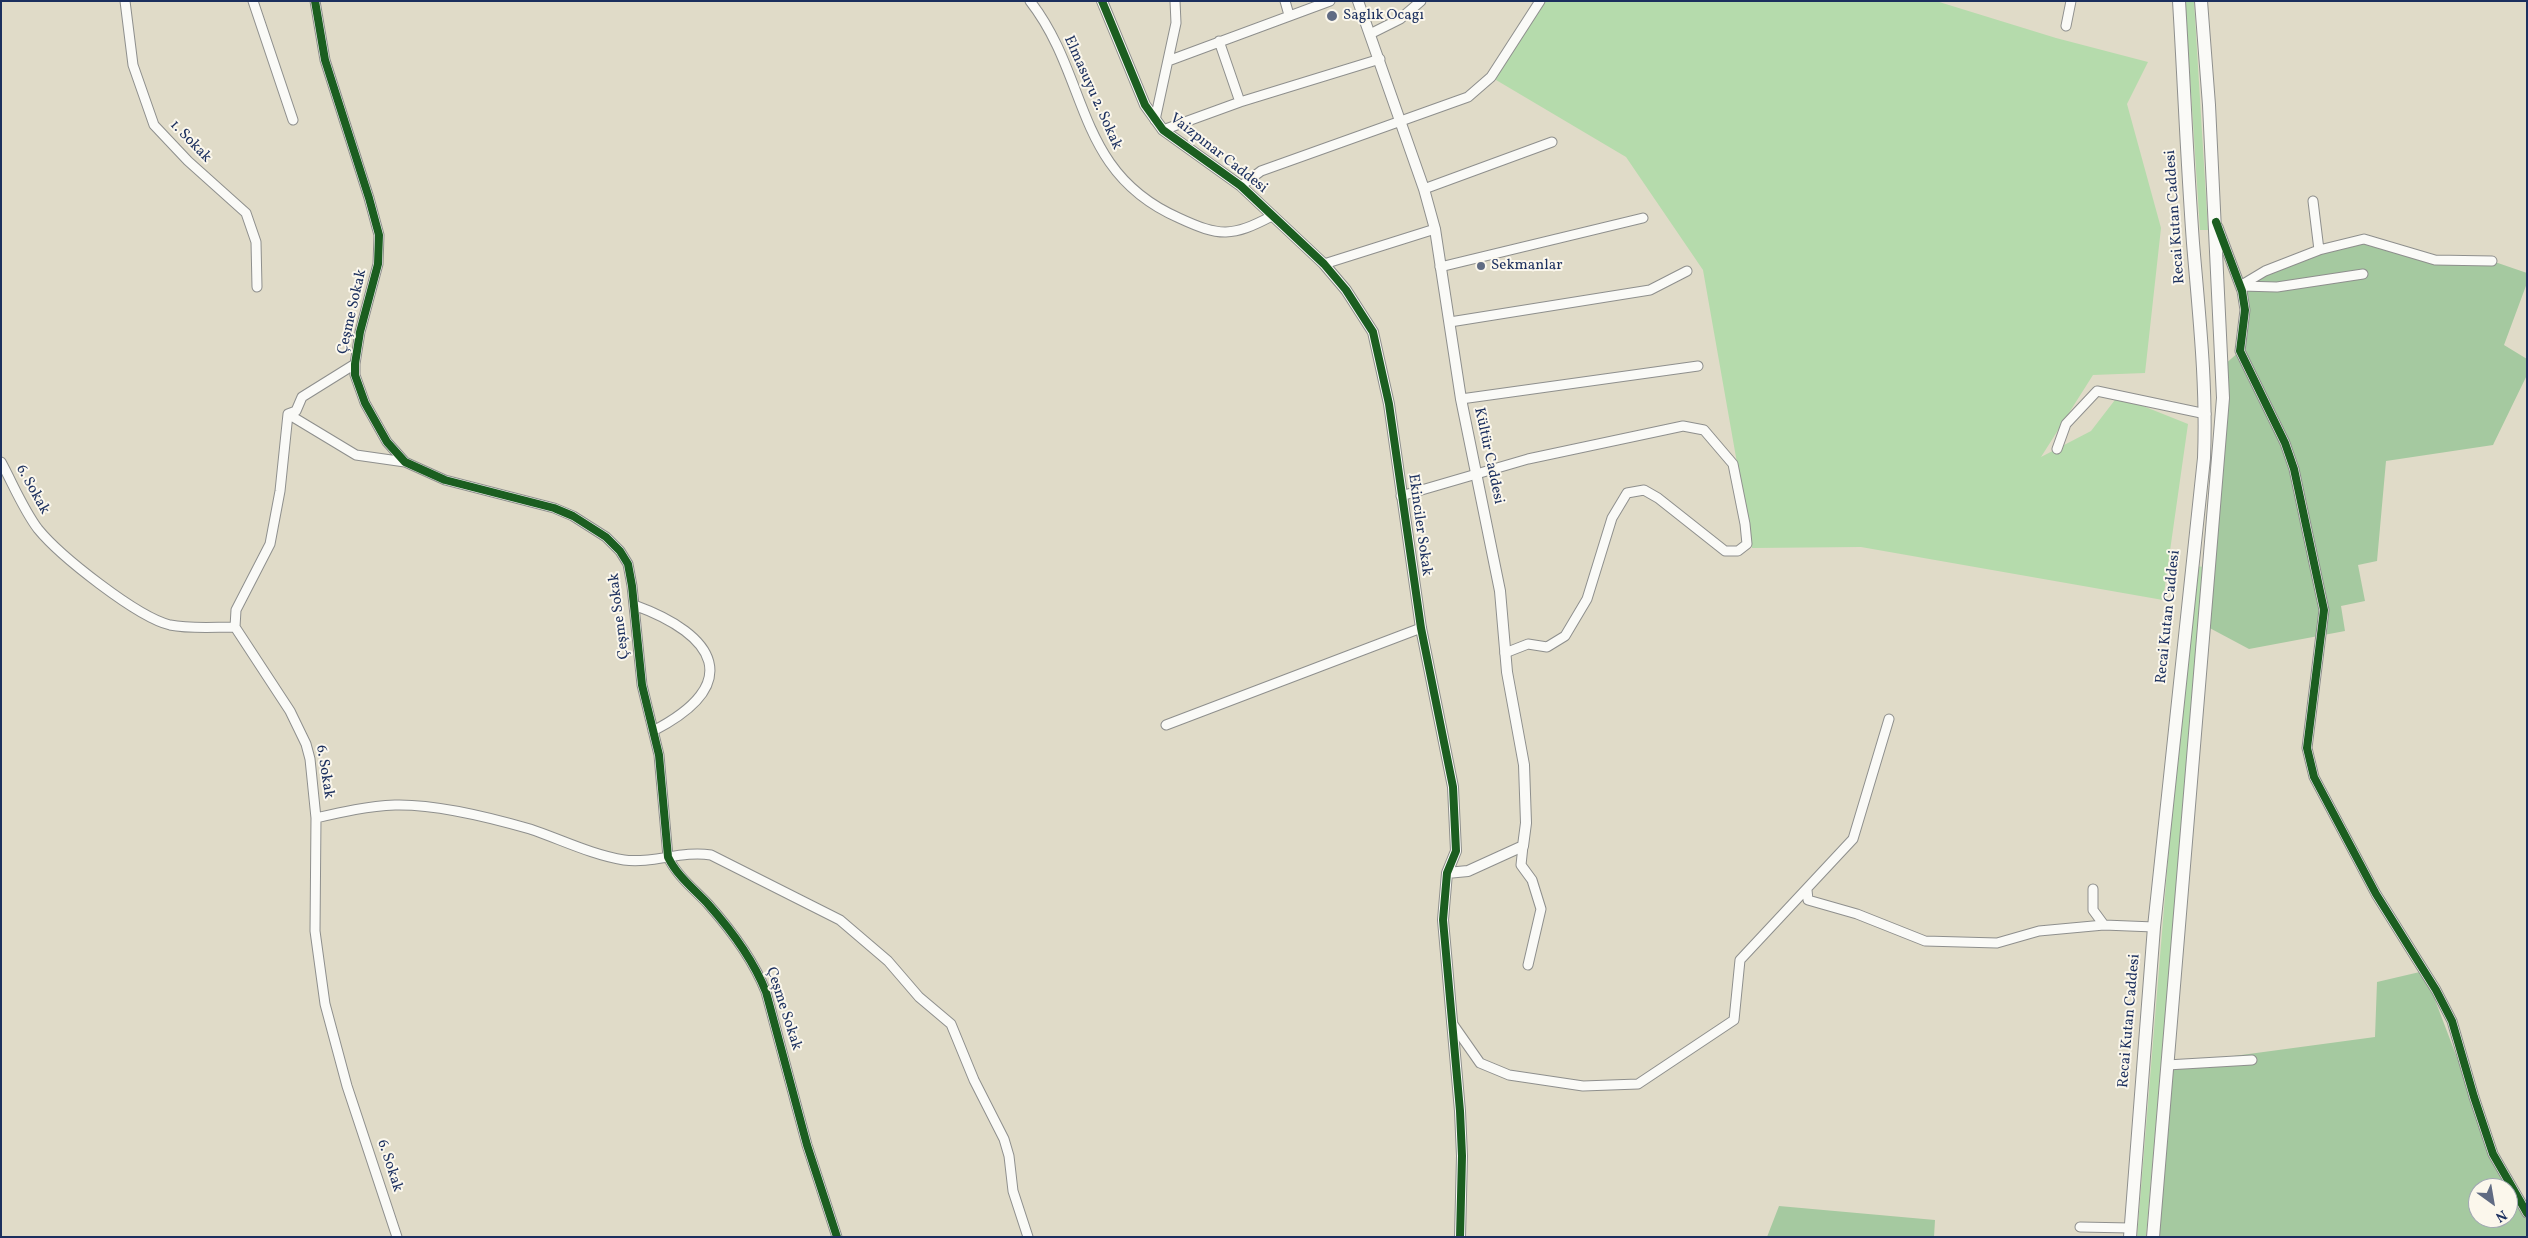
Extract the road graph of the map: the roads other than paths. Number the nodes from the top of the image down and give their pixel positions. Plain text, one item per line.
1 (125, 1) edge
2 (253, 1) edge
3 (314, 1) edge
4 (1030, 1) edge
5 (1102, 1) edge
6 (1175, 1) edge
7 (1285, 1) edge
8 (1330, 1) edge
9 (1358, 1) edge
10 (1421, 1) edge
11 (1540, 1) edge
12 (2071, 1) edge
13 (2178, 1) edge
14 (2201, 1) edge
15 (1289, 15) junction
16 (2066, 26) dead end
17 (1370, 34) junction
18 (1219, 41) junction
19 (1380, 59) junction
20 (1168, 60) junction
21 (1240, 102) junction
22 (293, 120) dead end
23 (1155, 120) junction
24 (1400, 122) junction
25 (1163, 130) junction
26 (1552, 142) dead end
27 (1241, 186) junction
28 (1424, 190) junction
29 (2313, 201) dead end
30 (1272, 216) junction
31 (1643, 218) dead end
32 (2216, 222) junction
33 (1435, 229) junction
34 (2319, 250) junction
35 (2492, 261) dead end
36 (1324, 264) junction
37 (1440, 267) junction
38 (1687, 270) dead end
39 (2363, 274) dead end
40 (2240, 286) junction
41 (257, 287) dead end
42 (1450, 322) junction
43 (355, 364) junction
44 (1698, 366) dead end
45 (1461, 399) junction
46 (288, 414) junction
47 (2206, 414) junction
48 (2057, 449) dead end
49 (1, 462) edge
50 (405, 462) junction
51 (1477, 475) junction
52 (1400, 496) junction
53 (634, 605) junction
54 (235, 626) junction
55 (1421, 628) junction
56 (1505, 653) junction
57 (1889, 720) dead end
58 (1166, 725) dead end
59 (653, 731) junction
60 (316, 818) junction
61 (1523, 846) junction
62 (668, 857) junction
63 (1447, 873) junction
64 (2094, 889) dead end
65 (1807, 890) junction
66 (2104, 925) junction
67 (2154, 927) junction
68 (1528, 965) dead end
69 (1451, 1021) junction
70 (2252, 1060) dead end
71 (2167, 1065) junction
72 (2527, 1213) edge
73 (2080, 1227) dead end
74 (2130, 1232) edge
75 (397, 1237) edge
76 (837, 1237) edge
77 (1028, 1237) edge
78 (1460, 1237) edge
79 (2153, 1237) edge

1 - 41 street, 1. Sokak
2 - 22 street
3 - 43 street, Çeşme Sokak
4 - 30 street, Elmasuyu 2. Sokak
5 - 23 street, Vaizpınar Caddesi
6 - 20 street
7 - 15 street
8 - 15 street
9 - 17 street, Kültür Caddesi
10 - 17 street
11 - 24 street
12 - 16 street
13 - 47 main road, Recai Kutan Caddesi
14 - 32 main road
15 - 18 street
17 - 19 street, Kültür Caddesi
18 - 20 street
18 - 21 street
19 - 21 street
19 - 24 street, Kültür Caddesi
20 - 23 street
21 - 25 street
23 - 25 street, Vaizpınar Caddesi
24 - 27 street
24 - 28 street, Kültür Caddesi
25 - 27 street, Vaizpınar Caddesi
26 - 28 street
27 - 30 street, Vaizpınar Caddesi
28 - 33 street, Kültür Caddesi
29 - 34 street
30 - 36 street, Ekinciler Sokak
31 - 37 street
32 - 40 street
32 - 71 main road
33 - 36 street
33 - 37 street, Kültür Caddesi
34 - 35 street
34 - 40 street
36 - 52 street, Ekinciler Sokak
37 - 42 street, Kültür Caddesi
38 - 42 street
39 - 40 street
40 - 72 street
42 - 45 street, Kültür Caddesi
43 - 46 street
43 - 50 street, Çeşme Sokak
44 - 45 street
45 - 51 street, Kültür Caddesi
46 - 50 street
46 - 54 street
47 - 48 street
47 - 67 main road, Recai Kutan Caddesi
49 - 54 street, 6. Sokak
50 - 53 street, Çeşme Sokak
51 - 52 street
51 - 56 street, Kültür Caddesi
51 - 56 street
52 - 55 street, Ekinciler Sokak
53 - 59 street, Çeşme Sokak
53 - 59 street
54 - 60 street, 6. Sokak
55 - 58 street
55 - 63 street, Ekinciler Sokak
56 - 61 street, Kültür Caddesi
57 - 65 street
59 - 62 street, Çeşme Sokak
60 - 62 street
60 - 75 street, 6. Sokak
61 - 63 street
61 - 68 street
62 - 76 street, Çeşme Sokak
62 - 77 street
63 - 69 street, Ekinciler Sokak
64 - 66 street
65 - 66 street
65 - 69 street
66 - 67 street
67 - 74 main road, Recai Kutan Caddesi
69 - 78 street, Ekinciler Sokak
70 - 71 street
71 - 79 main road
73 - 74 street

